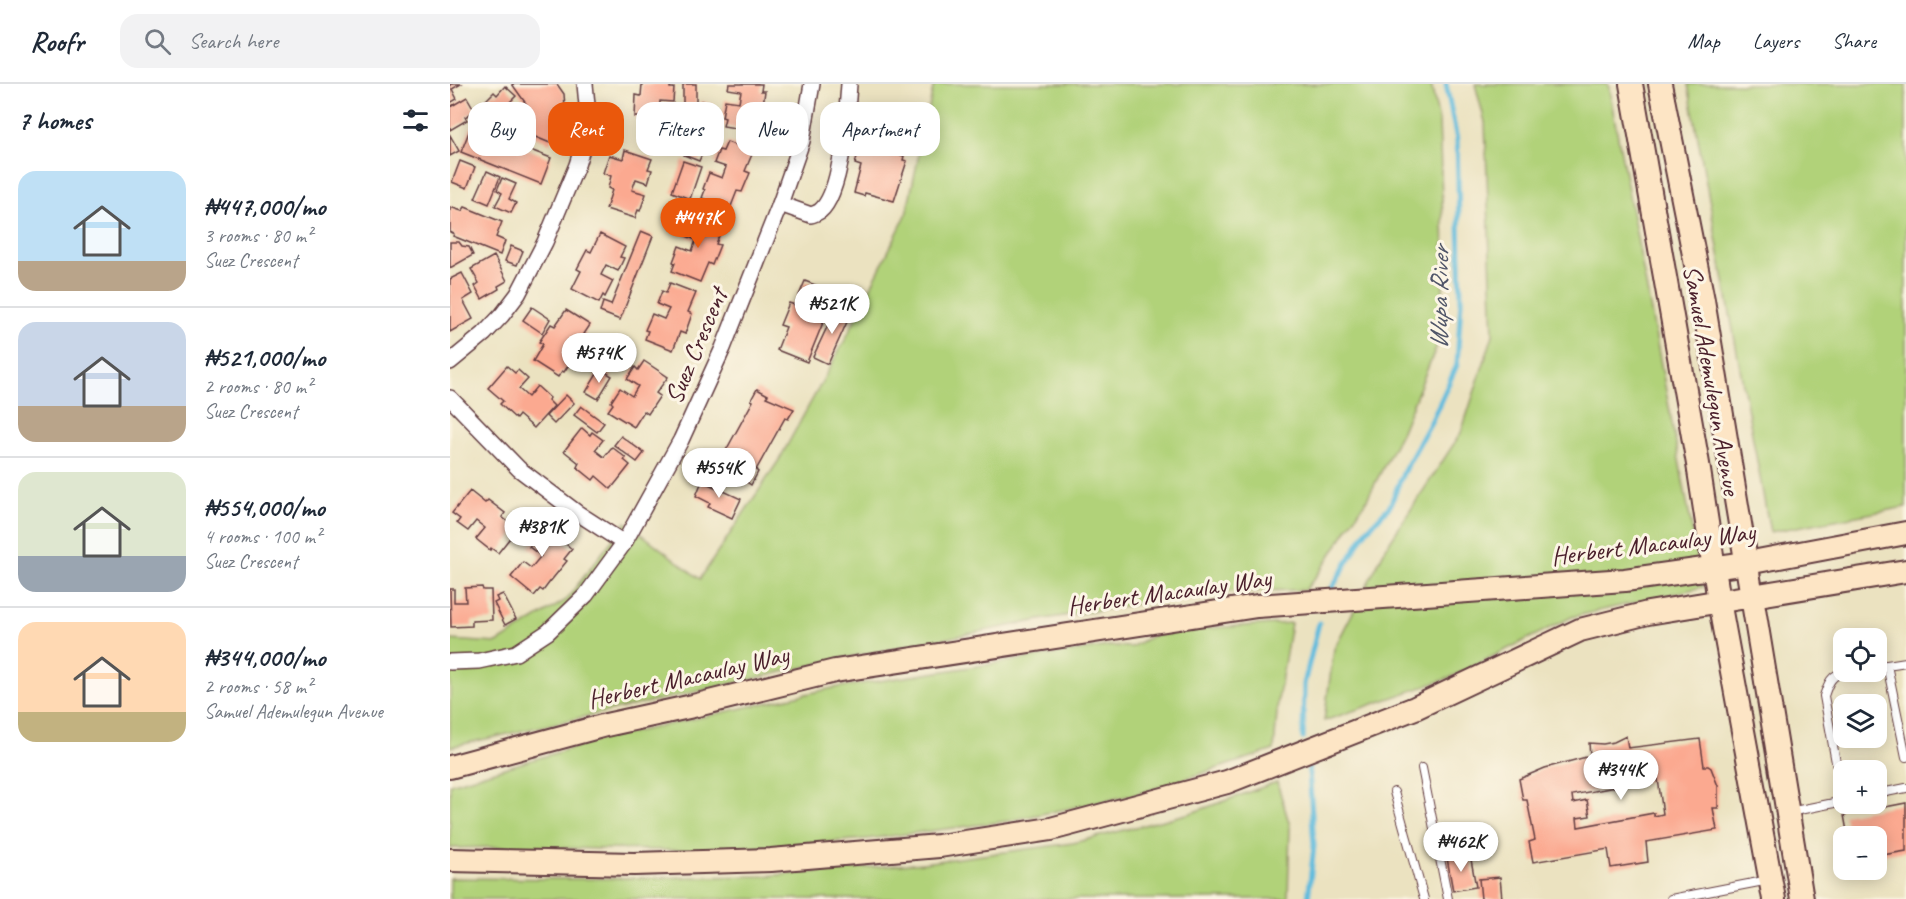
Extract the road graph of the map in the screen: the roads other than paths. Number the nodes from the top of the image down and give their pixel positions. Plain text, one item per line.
1 (585, 84) edge
2 (812, 84) edge
3 (849, 84) edge
4 (1631, 84) edge
5 (1660, 84) edge
6 (780, 204) junction
7 (450, 362) edge
8 (450, 398) edge
9 (1906, 533) edge
10 (624, 543) junction
11 (1747, 563) junction
12 (1714, 568) junction
13 (1906, 571) edge
14 (1752, 596) junction
15 (1719, 601) junction
16 (450, 662) edge
17 (1906, 662) edge
18 (1887, 665) joint
19 (1833, 678) edge
20 (1906, 757) edge
21 (1836, 760) edge
22 (450, 767) edge
23 (1422, 768) dead end
24 (1906, 788) edge
25 (1394, 792) dead end
26 (1887, 792) edge
27 (1833, 803) edge
28 (1787, 812) junction
29 (450, 860) edge
30 (1772, 889) edge
31 (1424, 899) edge
32 (1448, 899) edge
33 (1671, 899) edge
34 (1802, 899) edge

1 - 7 street
2 - 6 street, Suez Crescent
3 - 6 street
4 - 12 main road, Samuel Ademulegun Avenue
5 - 11 main road, Samuel Ademulegun Avenue
6 - 10 street, Suez Crescent
8 - 10 street
9 - 11 main road, Herbert Macaulay Way
10 - 16 street, Suez Crescent
11 - 12 main road, Herbert Macaulay Way
11 - 14 main road, Samuel Ademulegun Avenue
12 - 15 main road, Samuel Ademulegun Avenue
12 - 22 main road, Herbert Macaulay Way
13 - 14 main road
14 - 15 main road
14 - 28 main road, Samuel Ademulegun Avenue
15 - 29 main road
15 - 30 main road, Samuel Ademulegun Avenue
17 - 18 lane
18 - 20 lane
19 - 21 lane
23 - 32 lane
24 - 26 lane
25 - 31 lane
27 - 28 lane
28 - 34 main road, Samuel Ademulegun Avenue
30 - 33 lane

